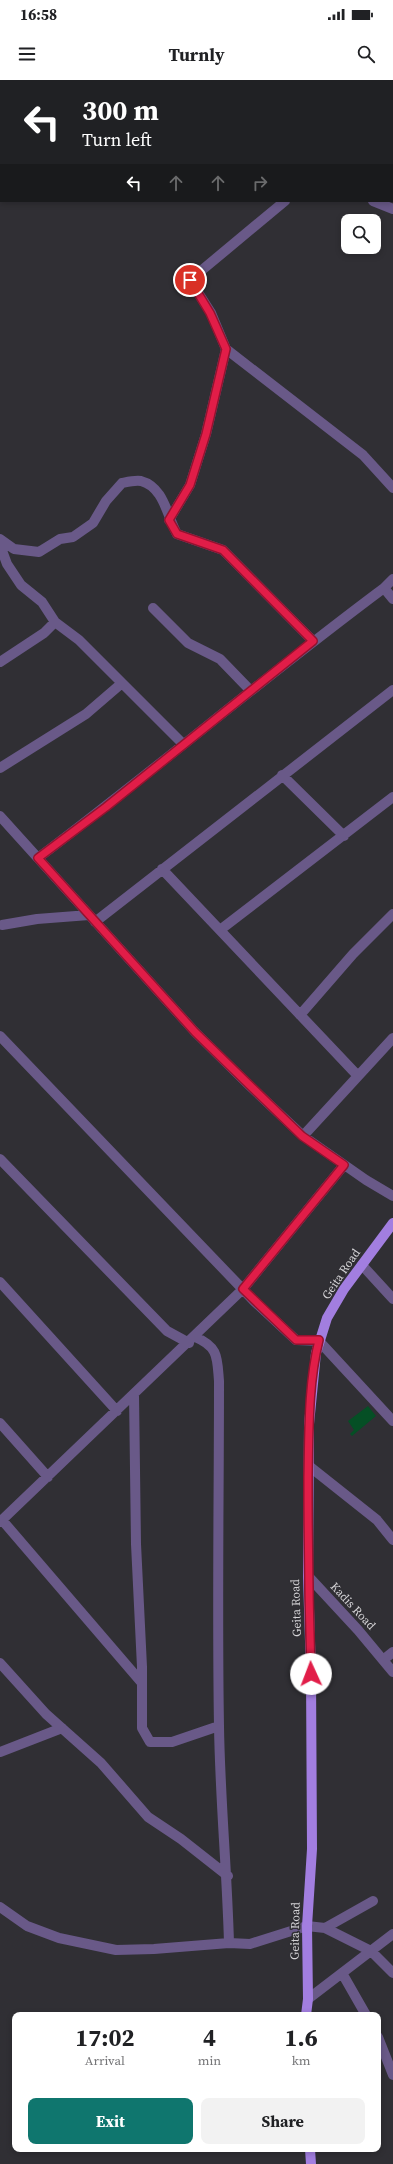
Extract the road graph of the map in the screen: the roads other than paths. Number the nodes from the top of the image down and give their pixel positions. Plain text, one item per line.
1 (284, 202) edge
2 (376, 202) edge
3 (393, 209) edge
4 (226, 349) junction
5 (393, 488) edge
6 (169, 520) junction
7 (0, 539) edge
8 (14, 549) junction
9 (1, 552) edge
10 (393, 579) edge
11 (384, 588) junction
12 (393, 599) edge
13 (153, 608) dead end
14 (55, 622) junction
15 (313, 641) junction
16 (0, 662) edge
17 (122, 683) junction
18 (250, 690) junction
19 (393, 690) edge
20 (183, 744) junction
21 (0, 768) edge
22 (282, 775) junction
23 (393, 798) edge
24 (0, 816) edge
25 (344, 836) junction
26 (38, 858) junction
27 (162, 868) junction
28 (393, 914) edge
29 (92, 918) junction
30 (1, 926) edge
31 (220, 930) junction
32 (300, 1015) junction
33 (0, 1036) edge
34 (393, 1038) edge
35 (358, 1076) junction
36 (302, 1136) junction
37 (0, 1159) edge
38 (344, 1165) junction
39 (393, 1196) edge
40 (393, 1223) edge
41 (362, 1265) junction
42 (0, 1282) edge
43 (243, 1289) junction
44 (393, 1299) edge
45 (192, 1340) junction
46 (319, 1340) junction
47 (134, 1394) junction
48 (117, 1411) junction
49 (393, 1421) edge
50 (0, 1423) edge
51 (308, 1466) junction
52 (48, 1477) junction
53 (1, 1521) edge
54 (393, 1540) edge
55 (308, 1576) junction
56 (393, 1652) edge
57 (383, 1660) junction
58 (0, 1662) edge
59 (393, 1672) edge
60 (142, 1683) junction
61 (219, 1726) junction
62 (62, 1728) junction
63 (0, 1752) edge
64 (228, 1876) junction
65 (373, 1901) dead end
66 (0, 1907) edge
67 (307, 1926) junction
68 (325, 1928) junction
69 (393, 1934) edge
70 (230, 1943) junction
71 (371, 1951) junction
72 (342, 1973) junction
73 (393, 1974) edge
74 (308, 1999) junction
75 (306, 2012) edge
76 (364, 2012) edge
77 (381, 2045) edge
78 (393, 2075) edge
79 (310, 2152) edge
80 (311, 2164) edge

1 - 4 street
2 - 3 street
4 - 5 street
4 - 6 street
6 - 8 street
6 - 15 street
7 - 8 street
8 - 9 street
9 - 14 street
10 - 11 street
11 - 12 street
11 - 15 street
13 - 18 street
14 - 16 street
14 - 17 street
15 - 18 street
17 - 20 street
17 - 21 street
18 - 20 street
19 - 22 street
20 - 26 street
22 - 25 street
22 - 27 street
23 - 25 street
24 - 26 street
25 - 31 street
26 - 29 street
27 - 29 street
27 - 31 street
28 - 32 street
29 - 30 street
29 - 36 street
31 - 32 street
32 - 35 street
33 - 43 street
34 - 35 street
35 - 36 street
36 - 38 street
37 - 45 street
38 - 39 street
38 - 43 street
40 - 41 main road, Geita Road
41 - 44 street
41 - 46 main road, Geita Road
42 - 48 street
43 - 45 street
43 - 46 street
45 - 47 street
45 - 61 street
46 - 49 street
46 - 51 main road, Geita Road
47 - 48 street
47 - 60 street
48 - 52 street
50 - 52 street
51 - 54 street
51 - 55 main road, Geita Road
52 - 53 street
53 - 60 street
55 - 57 street, Kadis Road
55 - 67 main road, Geita Road
56 - 57 street
57 - 59 street, Kadis Road
58 - 62 street
60 - 61 street
61 - 64 street
62 - 63 street
62 - 64 street
64 - 70 street
65 - 68 street
66 - 70 street
67 - 68 street
67 - 70 street
67 - 74 main road, Geita Road
68 - 71 street
69 - 71 street
71 - 72 street
71 - 73 street
72 - 74 street
72 - 76 street
74 - 75 main road, Geita Road
77 - 78 street
79 - 80 main road

